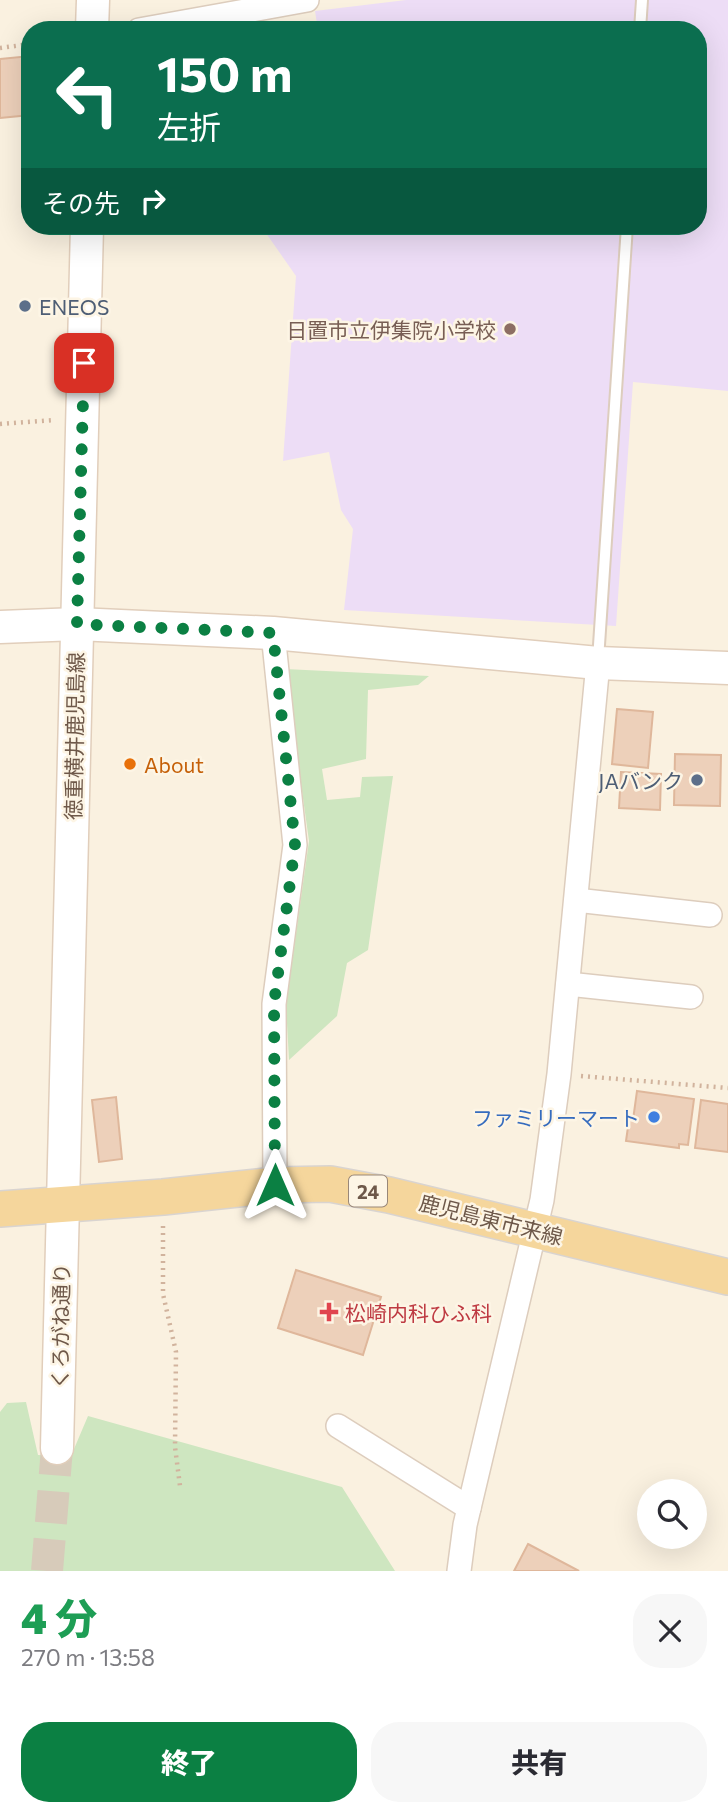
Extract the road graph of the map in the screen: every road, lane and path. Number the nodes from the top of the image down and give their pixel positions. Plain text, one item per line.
1 (93, 0) edge
2 (307, 0) edge
3 (642, 0) edge
4 (92, 21) edge
5 (189, 21) edge
6 (641, 21) edge
7 (21, 45) edge
8 (0, 48) edge
9 (87, 235) edge
10 (626, 235) edge
11 (82, 418) junction
12 (0, 424) edge
13 (77, 624) junction
14 (0, 626) edge
15 (273, 633) junction
16 (598, 663) junction
17 (728, 668) edge
18 (576, 900) junction
19 (710, 915) dead end
20 (568, 984) junction
21 (691, 997) dead end
22 (559, 1074) junction
23 (728, 1088) edge
24 (275, 1185) junction
25 (163, 1197) junction
26 (63, 1204) junction
27 (0, 1209) edge
28 (535, 1229) junction
29 (728, 1277) edge
30 (338, 1426) dead end
31 (57, 1448) tunnel mouth
32 (180, 1486) dead end
33 (469, 1508) junction
34 (459, 1571) edge

1 - 4 main road
2 - 5 street
3 - 6 lane
7 - 8 path
9 - 11 main road, 徳重横井鹿児島線
10 - 16 lane
11 - 12 path
11 - 13 main road, 徳重横井鹿児島線
13 - 14 main road
13 - 15 main road
13 - 26 main road, 徳重横井鹿児島線
15 - 16 main road
15 - 24 street
16 - 17 main road
16 - 18 street
18 - 19 street
18 - 20 street
20 - 21 street
20 - 22 street
22 - 23 path
22 - 28 street
24 - 25 main road, 鹿児島東市来線 / 24
24 - 28 main road, 鹿児島東市来線 / 24
25 - 26 main road, 鹿児島東市来線 / 24
25 - 32 path
26 - 27 main road, 鹿児島東市来線 / 24
26 - 31 main road, くろがね通り
28 - 29 main road, 鹿児島東市来線 / 24
28 - 33 street
30 - 33 street
33 - 34 street

